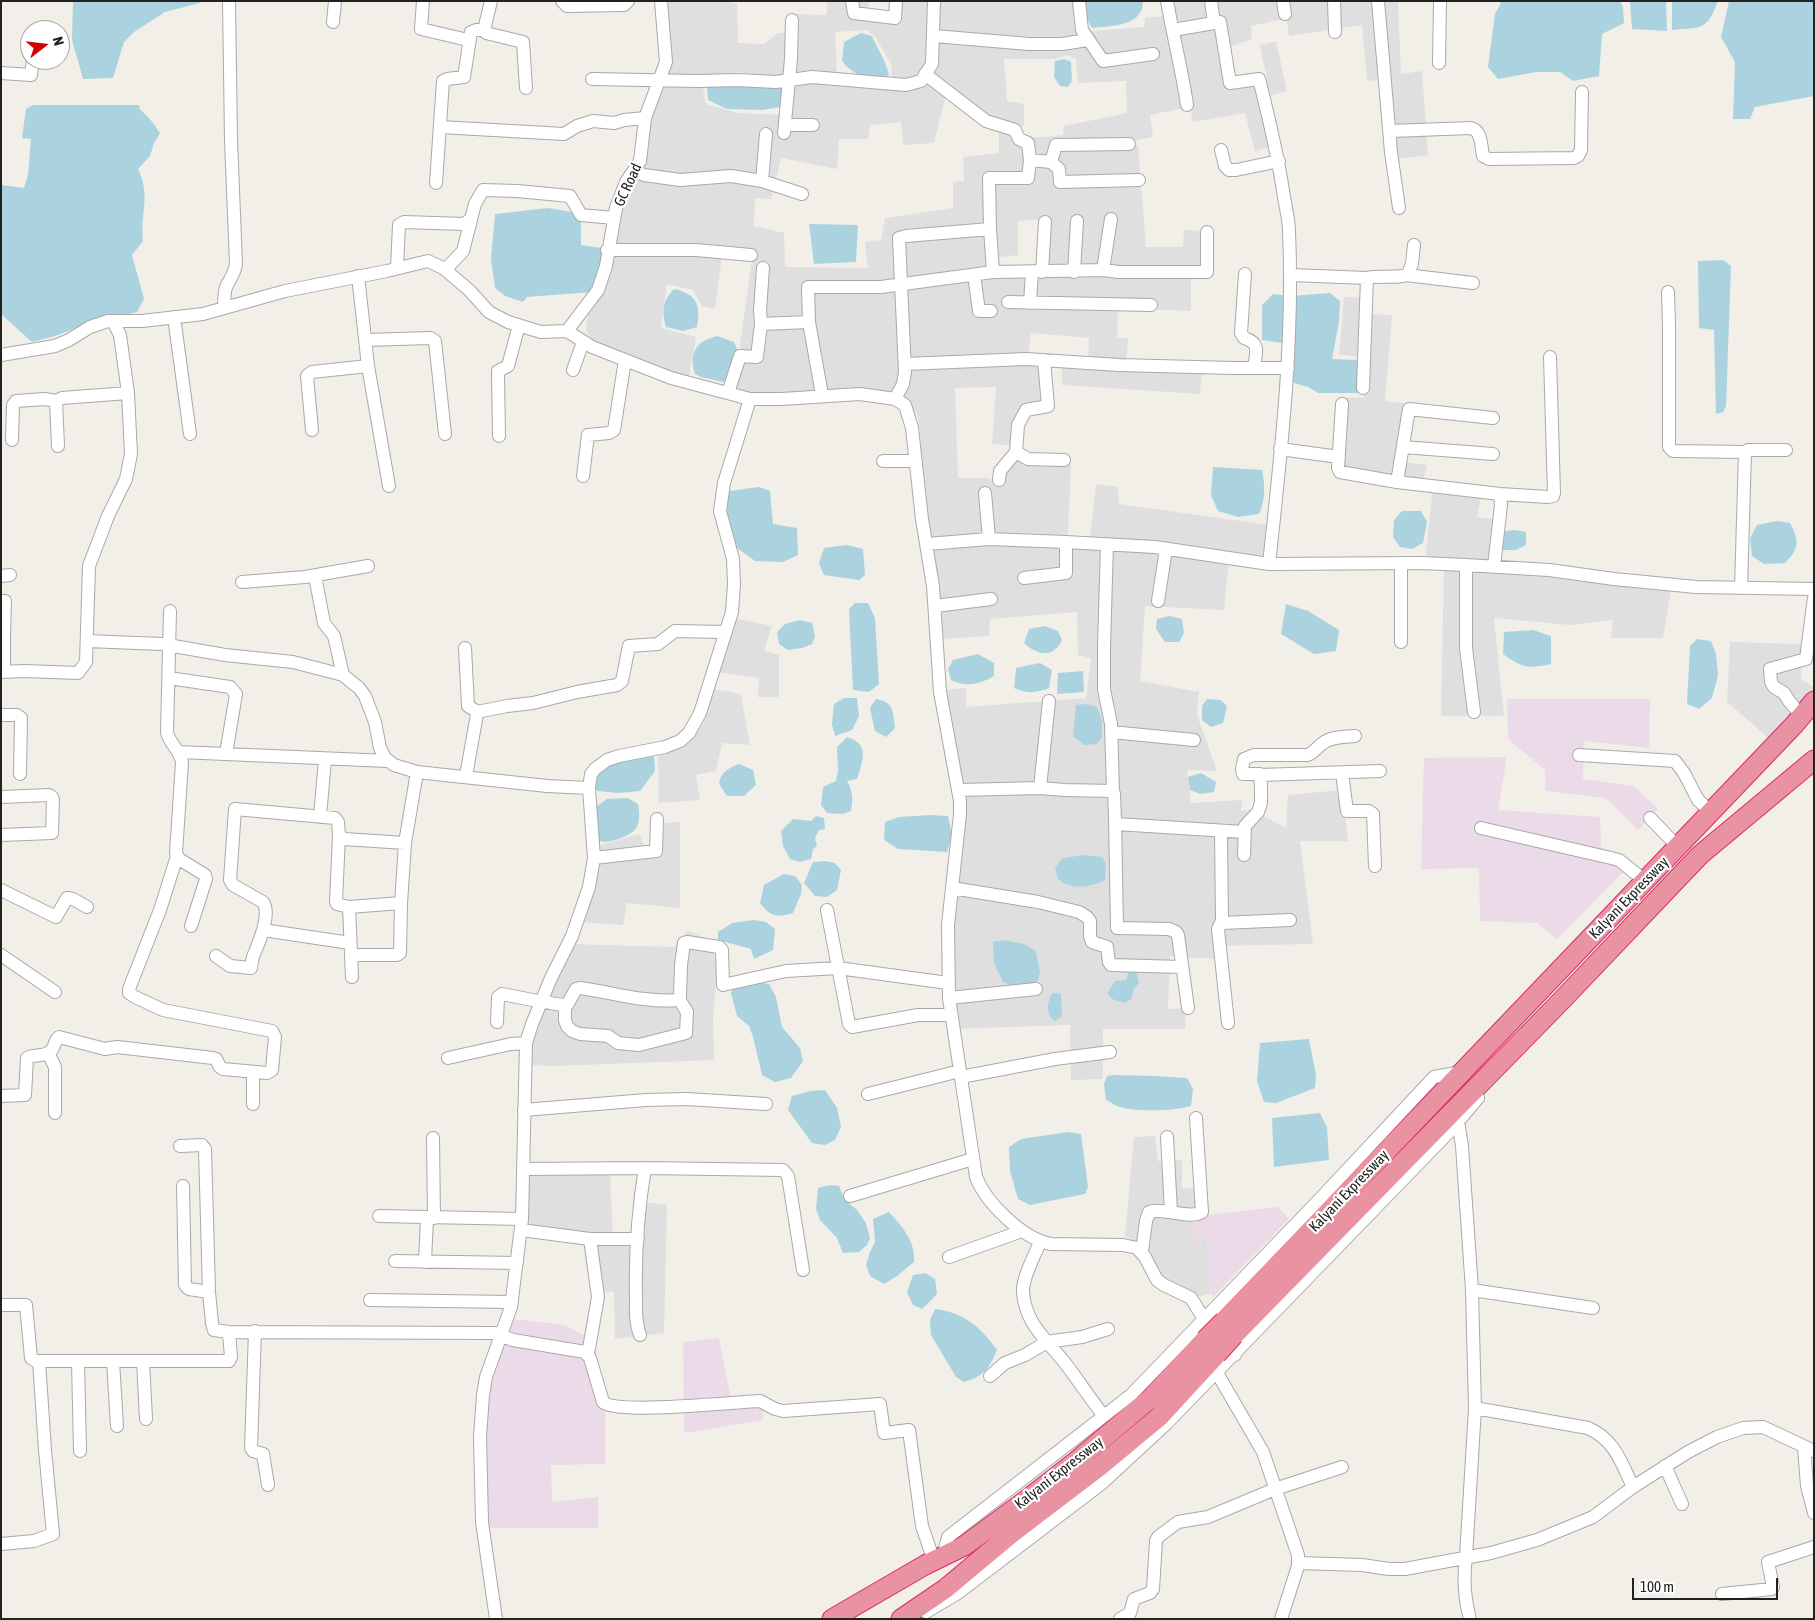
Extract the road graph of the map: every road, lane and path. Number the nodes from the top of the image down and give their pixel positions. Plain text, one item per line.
1 (229, 1) edge
2 (335, 1) edge
3 (422, 1) edge
4 (491, 1) edge
5 (562, 1) edge
6 (628, 1) edge
7 (661, 1) edge
8 (852, 1) edge
9 (896, 1) edge
10 (934, 1) edge
11 (1079, 1) edge
12 (1167, 1) edge
13 (1211, 1) edge
14 (1283, 1) edge
15 (1334, 1) edge
16 (1378, 1) edge
17 (1440, 1) edge
18 (1285, 14) dead end
19 (792, 20) dead end
20 (333, 22) dead end
21 (1214, 23) junction
22 (484, 30) junction
23 (1173, 30) junction
24 (1335, 32) dead end
25 (934, 36) junction
26 (468, 40) junction
27 (1088, 40) junction
28 (1153, 54) dead end
29 (1440, 63) dead end
30 (32, 70) edge
31 (1, 73) edge
32 (925, 74) junction
33 (592, 78) dead end
34 (660, 80) junction
35 (788, 80) junction
36 (526, 88) dead end
37 (1582, 92) dead end
38 (1187, 105) dead end
39 (645, 118) junction
40 (813, 125) dead end
41 (440, 127) junction
42 (1390, 131) junction
43 (766, 134) dead end
44 (1129, 144) dead end
45 (1220, 150) dead end
46 (1030, 160) junction
47 (1279, 161) junction
48 (1052, 162) junction
49 (634, 172) junction
50 (762, 180) junction
51 (1139, 180) dead end
52 (436, 183) dead end
53 (802, 194) dead end
54 (1399, 208) dead end
55 (614, 218) junction
56 (1111, 219) dead end
57 (470, 220) junction
58 (1077, 221) dead end
59 (1045, 222) dead end
60 (990, 229) junction
61 (1207, 232) dead end
62 (1414, 245) dead end
63 (607, 250) junction
64 (751, 255) dead end
65 (397, 268) junction
66 (763, 268) dead end
67 (445, 270) junction
68 (1103, 270) junction
69 (993, 272) junction
70 (1037, 272) junction
71 (1074, 272) junction
72 (1244, 274) dead end
73 (974, 275) junction
74 (1291, 275) junction
75 (1406, 275) junction
76 (358, 276) junction
77 (1367, 278) junction
78 (1473, 283) dead end
79 (902, 284) junction
80 (1668, 292) dead end
81 (1008, 302) dead end
82 (1030, 303) junction
83 (1151, 305) dead end
84 (224, 308) junction
85 (991, 311) dead end
86 (174, 317) junction
87 (113, 321) junction
88 (810, 322) junction
89 (761, 324) junction
90 (519, 325) junction
91 (567, 331) junction
92 (365, 340) junction
93 (584, 342) junction
94 (1, 355) edge
95 (1550, 357) dead end
96 (625, 360) junction
97 (1044, 360) junction
98 (905, 364) junction
99 (368, 366) junction
100 (1254, 367) junction
101 (1288, 368) junction
102 (573, 370) dead end
103 (1363, 388) dead end
104 (128, 393) junction
105 (728, 393) junction
106 (822, 396) junction
107 (895, 398) junction
108 (750, 399) junction
109 (56, 401) junction
110 (1342, 404) dead end
111 (1493, 418) dead end
112 (312, 430) dead end
113 (190, 434) dead end
114 (445, 434) dead end
115 (499, 436) dead end
116 (12, 440) dead end
117 (58, 446) dead end
118 (1403, 447) junction
119 (1280, 449) junction
120 (1786, 450) dead end
121 (1016, 452) junction
122 (1745, 452) junction
123 (1493, 454) dead end
124 (1339, 457) junction
125 (1064, 460) dead end
126 (916, 461) junction
127 (883, 462) dead end
128 (583, 476) dead end
129 (999, 480) dead end
130 (1397, 482) junction
131 (389, 486) dead end
132 (985, 493) dead end
133 (1500, 494) junction
134 (989, 539) junction
135 (1066, 542) junction
136 (927, 544) junction
137 (1107, 544) junction
138 (1166, 549) junction
139 (1401, 563) junction
140 (1269, 564) junction
141 (1466, 565) junction
142 (368, 566) dead end
143 (1494, 566) junction
144 (315, 576) junction
145 (1024, 578) dead end
146 (242, 582) dead end
147 (1741, 588) junction
148 (1814, 590) edge
149 (1814, 598) edge
150 (991, 599) dead end
151 (1, 601) edge
152 (1158, 601) dead end
153 (935, 606) junction
154 (170, 611) dead end
155 (726, 632) junction
156 (3, 636) edge
157 (87, 641) junction
158 (1401, 642) dead end
159 (170, 645) junction
160 (465, 648) dead end
161 (3, 672) edge
162 (343, 675) junction
163 (169, 678) junction
164 (1049, 701) dead end
165 (1814, 701) edge
166 (476, 712) junction
167 (1474, 712) dead end
168 (1, 714) edge
169 (1802, 716) junction
170 (1111, 732) junction
171 (1355, 736) dead end
172 (1194, 740) dead end
173 (179, 752) junction
174 (226, 754) junction
175 (1579, 755) dead end
176 (325, 759) junction
177 (1814, 760) edge
178 (388, 762) junction
179 (1380, 771) dead end
180 (417, 772) junction
181 (1342, 773) junction
182 (20, 774) dead end
183 (1260, 775) junction
184 (466, 776) junction
185 (589, 788) junction
186 (1040, 788) junction
187 (959, 790) junction
188 (1112, 791) junction
189 (1, 797) edge
190 (1711, 812) junction
191 (320, 816) junction
192 (1650, 818) dead end
193 (657, 819) dead end
194 (1116, 824) junction
195 (1481, 828) dead end
196 (1222, 832) junction
197 (1244, 832) junction
198 (1, 835) edge
199 (339, 835) junction
200 (405, 843) junction
201 (1678, 847) junction
202 (1244, 855) dead end
203 (177, 856) junction
204 (594, 858) junction
205 (1375, 866) dead end
206 (1645, 881) junction
207 (952, 888) junction
208 (1, 890) edge
209 (401, 903) junction
210 (349, 906) junction
211 (87, 907) dead end
212 (828, 910) dead end
213 (1290, 920) dead end
214 (1222, 923) junction
215 (191, 926) dead end
216 (262, 930) junction
217 (350, 949) junction
218 (1, 955) edge
219 (216, 956) dead end
220 (1182, 967) junction
221 (838, 968) junction
222 (352, 976) dead end
223 (948, 983) junction
224 (1036, 989) dead end
225 (55, 992) dead end
226 (679, 998) junction
227 (949, 998) junction
228 (542, 1000) junction
229 (565, 1006) junction
230 (1188, 1008) dead end
231 (950, 1015) junction
232 (497, 1022) dead end
233 (1228, 1023) dead end
234 (526, 1043) junction
235 (1110, 1052) dead end
236 (48, 1053) junction
237 (448, 1058) dead end
238 (253, 1072) junction
239 (1462, 1072) junction
240 (961, 1074) junction
241 (1476, 1088) junction
242 (868, 1094) dead end
243 (1, 1096) edge
244 (253, 1104) dead end
245 (766, 1104) dead end
246 (524, 1110) junction
247 (55, 1113) dead end
248 (1196, 1118) dead end
249 (1458, 1121) junction
250 (1167, 1137) dead end
251 (433, 1138) dead end
252 (180, 1146) dead end
253 (973, 1159) junction
254 (645, 1168) junction
255 (524, 1169) junction
256 (183, 1186) dead end
257 (850, 1196) dead end
258 (1171, 1212) junction
259 (379, 1216) dead end
260 (430, 1218) junction
261 (521, 1225) junction
262 (1022, 1231) junction
263 (590, 1239) junction
264 (638, 1239) junction
265 (1040, 1242) junction
266 (1142, 1252) junction
267 (949, 1257) dead end
268 (395, 1261) dead end
269 (424, 1262) junction
270 (516, 1263) junction
271 (803, 1270) dead end
272 (1472, 1290) junction
273 (209, 1292) junction
274 (370, 1300) dead end
275 (512, 1302) junction
276 (1, 1305) edge
277 (1593, 1308) dead end
278 (1204, 1318) junction
279 (1229, 1328) junction
280 (1108, 1330) dead end
281 (255, 1331) junction
282 (229, 1332) junction
283 (640, 1335) dead end
284 (502, 1336) junction
285 (1047, 1342) junction
286 (1219, 1350) junction
287 (588, 1354) junction
288 (39, 1361) junction
289 (78, 1361) junction
290 (113, 1361) junction
291 (143, 1361) junction
292 (1217, 1373) junction
293 (990, 1376) dead end
294 (1476, 1408) junction
295 (1104, 1416) junction
296 (146, 1419) dead end
297 (117, 1426) dead end
298 (1809, 1449) edge
299 (80, 1451) dead end
300 (1665, 1466) junction
301 (1342, 1467) dead end
302 (268, 1485) dead end
303 (1633, 1487) junction
304 (1276, 1489) junction
305 (1682, 1504) dead end
306 (1814, 1512) edge
307 (1, 1544) edge
308 (1814, 1547) edge
309 (1466, 1557) junction
310 (938, 1559) junction
311 (1299, 1562) junction
312 (1722, 1594) dead end
313 (496, 1619) edge
314 (832, 1619) edge
315 (901, 1619) edge
316 (916, 1619) edge
317 (1120, 1619) edge
318 (1281, 1619) edge
319 (1470, 1619) edge

1 - 84 street
2 - 20 street
3 - 26 street
4 - 22 street
5 - 6 street
7 - 34 street, GC Road
8 - 9 street
10 - 25 street
11 - 27 street
12 - 23 street
13 - 21 street
14 - 18 street
15 - 24 street
16 - 42 street
17 - 29 street
19 - 35 street
21 - 23 street
21 - 47 street
22 - 26 street
22 - 36 street
23 - 38 street
25 - 27 street
25 - 32 street
26 - 41 street
27 - 28 street
30 - 31 street
32 - 35 street
32 - 46 street
33 - 34 street
34 - 35 street
34 - 39 street, GC Road
35 - 40 street
37 - 42 street
39 - 41 street
39 - 49 street, GC Road
41 - 52 street
42 - 54 street
43 - 50 street
44 - 48 street
45 - 47 street
46 - 48 street
46 - 60 street
47 - 74 street
48 - 51 street
49 - 50 street
49 - 55 street, GC Road
50 - 53 street
55 - 57 street
55 - 63 street, GC Road
56 - 68 street
57 - 65 street
57 - 67 street
58 - 71 street
59 - 70 street
60 - 69 street
60 - 79 street
61 - 68 street
62 - 75 street
63 - 64 street
63 - 91 street, GC Road
65 - 67 street
65 - 76 street
66 - 89 street
67 - 90 street
68 - 71 street
69 - 70 street
69 - 73 street
70 - 71 street
70 - 82 street
72 - 100 street
73 - 79 street
73 - 85 street
74 - 77 street
74 - 101 street
75 - 77 street
75 - 78 street
76 - 84 street
76 - 92 street
77 - 103 street
79 - 88 street
79 - 98 street
80 - 122 street
81 - 82 street
82 - 83 street
84 - 86 street
86 - 87 street
86 - 113 street
87 - 94 street
87 - 104 street
88 - 89 street
88 - 106 street
89 - 105 street
90 - 91 street
90 - 115 street
91 - 93 street
92 - 99 street
92 - 114 street
93 - 96 street
93 - 102 street
95 - 133 street
96 - 105 street
96 - 128 street
97 - 98 street
97 - 100 street
97 - 121 street
98 - 107 street
99 - 112 street
99 - 131 street
100 - 101 street
101 - 119 street
104 - 109 street
104 - 157 street
105 - 108 street
106 - 107 street
106 - 108 street
107 - 126 street
108 - 155 street
109 - 116 street
109 - 117 street
110 - 124 street
111 - 118 street
118 - 123 street
118 - 130 street
119 - 124 street
119 - 140 street
120 - 122 street
121 - 125 street
121 - 129 street
122 - 147 street
124 - 130 street
126 - 127 street
126 - 136 street
130 - 133 street
132 - 134 street
133 - 143 street
134 - 135 street
134 - 136 street
135 - 137 street
135 - 145 street
136 - 153 street
137 - 138 street
137 - 170 street
138 - 140 street
138 - 152 street
139 - 140 street
139 - 141 street
139 - 158 street
141 - 143 street
141 - 167 street
142 - 144 street
143 - 147 street
144 - 146 street
144 - 162 street
147 - 148 street
149 - 169 street
150 - 153 street
151 - 156 street
153 - 187 street
154 - 159 street
155 - 166 street
155 - 185 street
156 - 161 street
157 - 159 street
157 - 161 street
159 - 162 street
159 - 163 street
160 - 166 street
162 - 178 street
163 - 173 street
163 - 174 street
164 - 186 street
165 - 169 highway, Kalyani Expressway
166 - 184 street
168 - 182 street
169 - 190 highway, Kalyani Expressway
170 - 172 street
170 - 188 street
171 - 183 street
173 - 174 street
173 - 203 street
174 - 176 street
175 - 190 street
176 - 178 street
176 - 191 street
177 - 241 highway, Kalyani Expressway
178 - 180 street
179 - 181 street
180 - 184 street
180 - 200 street
181 - 183 street
181 - 205 street
183 - 197 street
184 - 185 street
185 - 204 street
186 - 187 street
186 - 188 street
187 - 207 street
188 - 194 street
189 - 198 street
190 - 201 highway, Kalyani Expressway
191 - 199 street
191 - 216 street
192 - 201 street
193 - 204 street
194 - 196 street
194 - 220 street
195 - 206 street
196 - 197 street
196 - 214 street
197 - 202 street
199 - 200 street
199 - 210 street
200 - 209 street
201 - 206 highway, Kalyani Expressway
203 - 215 street
203 - 238 street
204 - 228 street
206 - 239 highway, Kalyani Expressway
207 - 220 street
207 - 223 street
208 - 211 street
209 - 210 street
209 - 217 street
210 - 217 street
212 - 221 street
213 - 214 street
214 - 233 street
216 - 217 street
216 - 219 street
217 - 222 street
218 - 225 street
220 - 230 street
221 - 223 street
221 - 226 street
221 - 231 street
223 - 227 street
224 - 227 street
226 - 229 street
226 - 229 street
227 - 231 street
228 - 229 street
228 - 232 street
228 - 234 street
231 - 240 street
234 - 237 street
234 - 246 street
235 - 240 street
236 - 238 street
236 - 243 street
236 - 247 street
238 - 244 street
239 - 278 street
239 - 279 highway, Kalyani Expressway
240 - 242 street
240 - 253 street
241 - 249 street
241 - 279 highway, Kalyani Expressway
245 - 246 street
246 - 255 street
248 - 258 street
249 - 272 street
249 - 286 street
250 - 258 street
251 - 260 street
252 - 273 street
253 - 257 street
253 - 262 street
254 - 255 street
254 - 264 street
254 - 271 street
255 - 261 street
256 - 273 street
258 - 266 street
259 - 260 street
260 - 261 street
260 - 269 street
261 - 263 street
261 - 270 street
262 - 265 street
262 - 267 street
263 - 264 street
263 - 287 street
264 - 283 street
265 - 266 street
265 - 285 street
266 - 278 street
268 - 269 street
269 - 270 street
270 - 275 street
272 - 277 street
272 - 294 street
273 - 282 street
274 - 275 street
275 - 284 street
276 - 288 street
278 - 286 street
278 - 295 street
279 - 286 highway, Kalyani Expressway, bridge
280 - 285 street
281 - 282 street
281 - 284 street
281 - 302 street
282 - 291 street
284 - 287 street
284 - 313 street
285 - 293 street
285 - 295 street
286 - 292 street
286 - 310 highway, Kalyani Expressway
286 - 315 highway, Kalyani Expressway
287 - 310 street
288 - 289 street
288 - 307 street
289 - 290 street
289 - 299 street
290 - 291 street
290 - 297 street
291 - 296 street
292 - 304 street
292 - 316 street
294 - 303 street
294 - 309 street
295 - 310 street
298 - 300 street
298 - 306 street
300 - 303 street
300 - 305 street
301 - 304 street
303 - 309 street
304 - 311 street
304 - 317 street
308 - 312 street
309 - 311 street
309 - 319 street
310 - 314 highway, Kalyani Expressway
311 - 318 street

